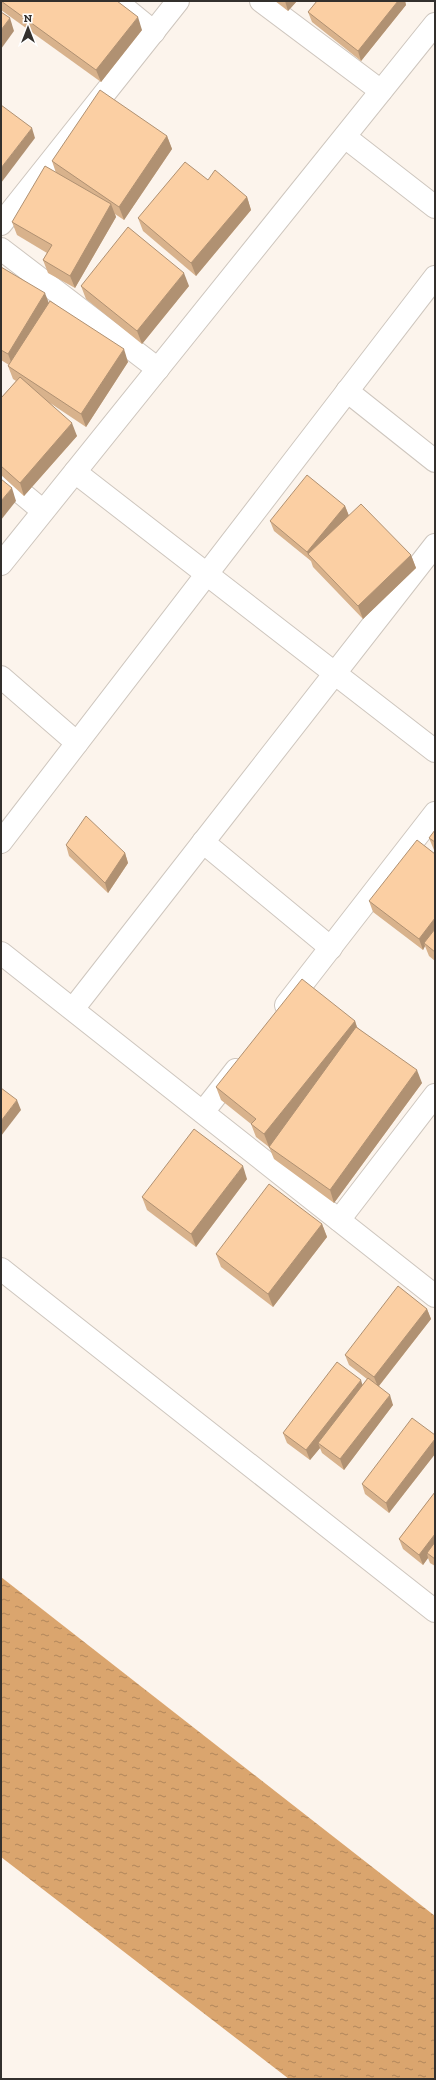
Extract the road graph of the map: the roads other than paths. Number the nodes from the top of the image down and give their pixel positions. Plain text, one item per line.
1 (116, 1) edge
2 (178, 1) edge
3 (260, 1) edge
4 (435, 24) edge
5 (154, 32) junction
6 (381, 91) junction
7 (345, 137) junction
8 (435, 208) edge
9 (1, 224) edge
10 (1, 249) edge
11 (435, 277) edge
12 (158, 369) junction
13 (347, 392) junction
14 (435, 461) edge
15 (75, 472) junction
16 (1, 476) edge
17 (43, 511) junction
18 (435, 545) edge
19 (1, 564) edge
20 (207, 574) junction
21 (335, 674) junction
22 (1, 678) edge
23 (77, 743) junction
24 (435, 751) edge
25 (435, 813) edge
26 (1, 842) edge
27 (204, 842) junction
28 (331, 948) junction
29 (1, 953) edge
30 (73, 1010) junction
31 (274, 1021) edge
32 (250, 1052) edge
33 (435, 1095) edge
34 (203, 1112) junction
35 (339, 1220) junction
36 (1, 1269) edge
37 (435, 1296) edge
38 (435, 1611) edge

1 - 5 street
2 - 5 street
3 - 6 street
4 - 6 street
5 - 9 street
6 - 7 street
7 - 8 street
7 - 12 street
10 - 12 street
11 - 13 street
12 - 15 street
13 - 14 street
13 - 20 street
15 - 17 street
15 - 20 street
16 - 17 street
17 - 19 street
18 - 21 street
20 - 21 street
20 - 23 street
21 - 24 street
21 - 27 street
22 - 23 street
23 - 26 street
25 - 28 street
27 - 28 street
27 - 30 street
28 - 31 street
29 - 30 street
30 - 34 street
32 - 34 street
33 - 35 street
34 - 35 street
35 - 37 street
36 - 38 street

